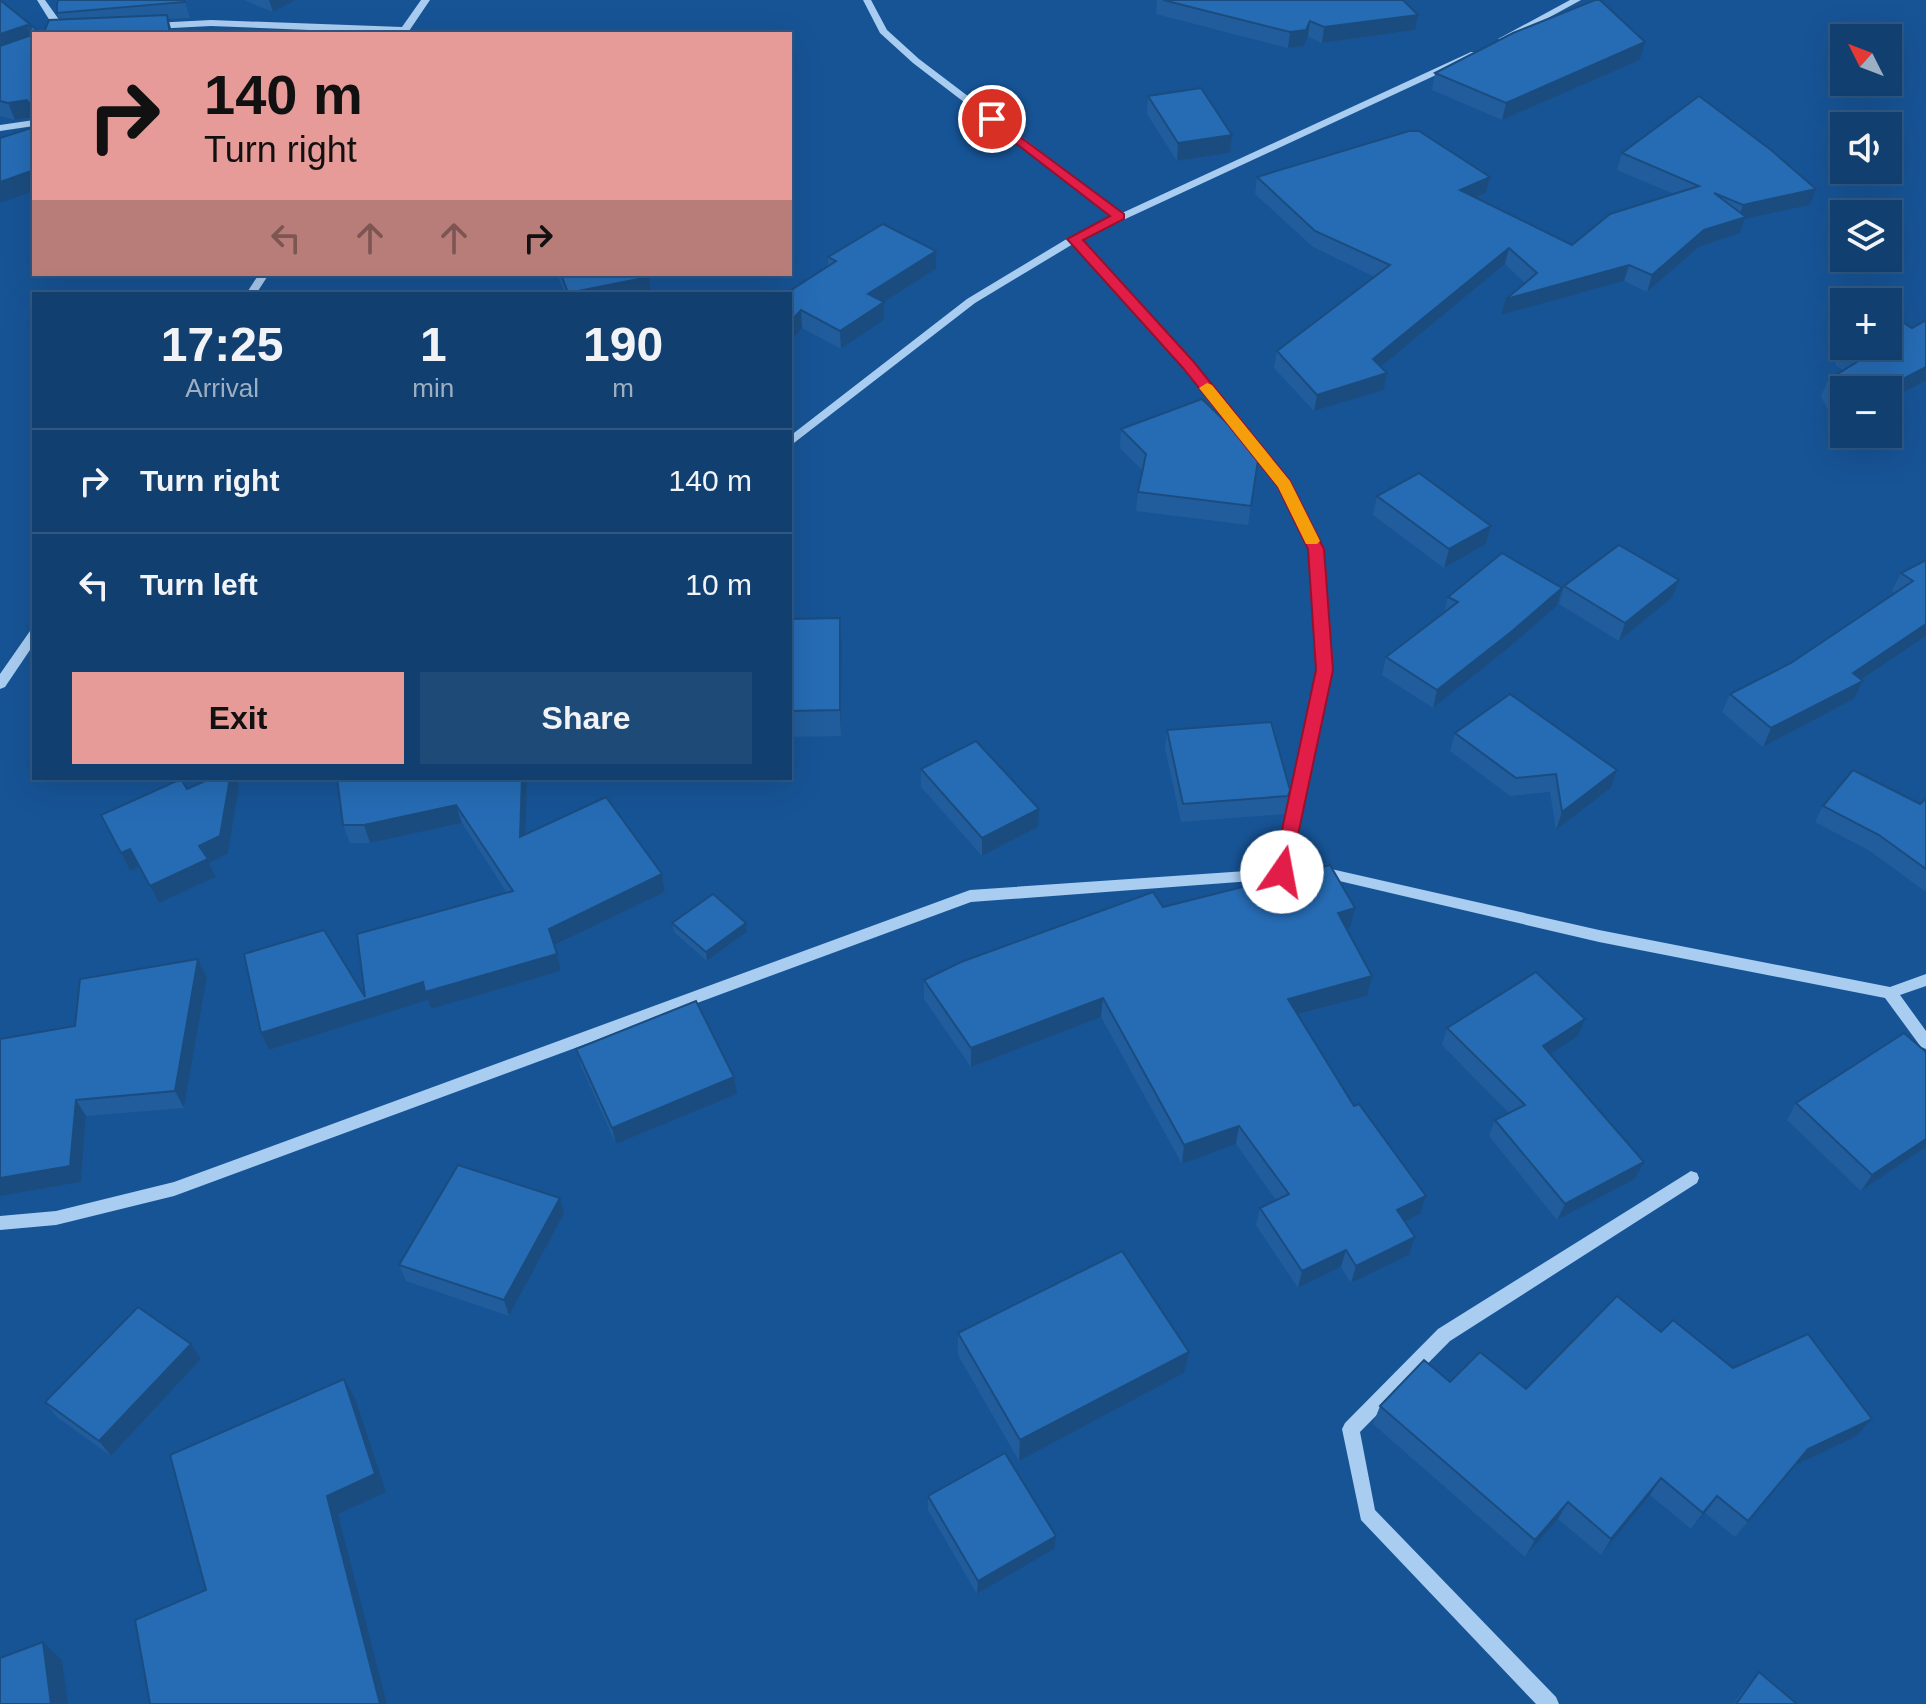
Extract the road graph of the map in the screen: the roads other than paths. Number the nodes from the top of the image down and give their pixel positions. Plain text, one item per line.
1 (41, 0) edge
2 (426, 0) edge
3 (867, 0) edge
4 (1577, 0) edge
5 (135, 28) edge
6 (55, 32) edge
7 (403, 32) edge
8 (32, 123) edge
9 (0, 128) edge
10 (1119, 216) junction
11 (1074, 239) junction
12 (792, 440) edge
13 (32, 637) edge
14 (0, 684) edge
15 (1282, 872) junction
16 (1926, 980) edge
17 (1890, 993) junction
18 (1926, 1043) edge
19 (1691, 1178) dead end
20 (0, 1223) edge
21 (1549, 1704) edge

1 - 6 street
2 - 7 street
3 - 10 street
4 - 10 street
5 - 7 street
8 - 9 street
10 - 11 street
11 - 12 street
11 - 15 street
13 - 14 street
15 - 17 street
15 - 20 street
16 - 17 street
17 - 18 street
19 - 21 street

